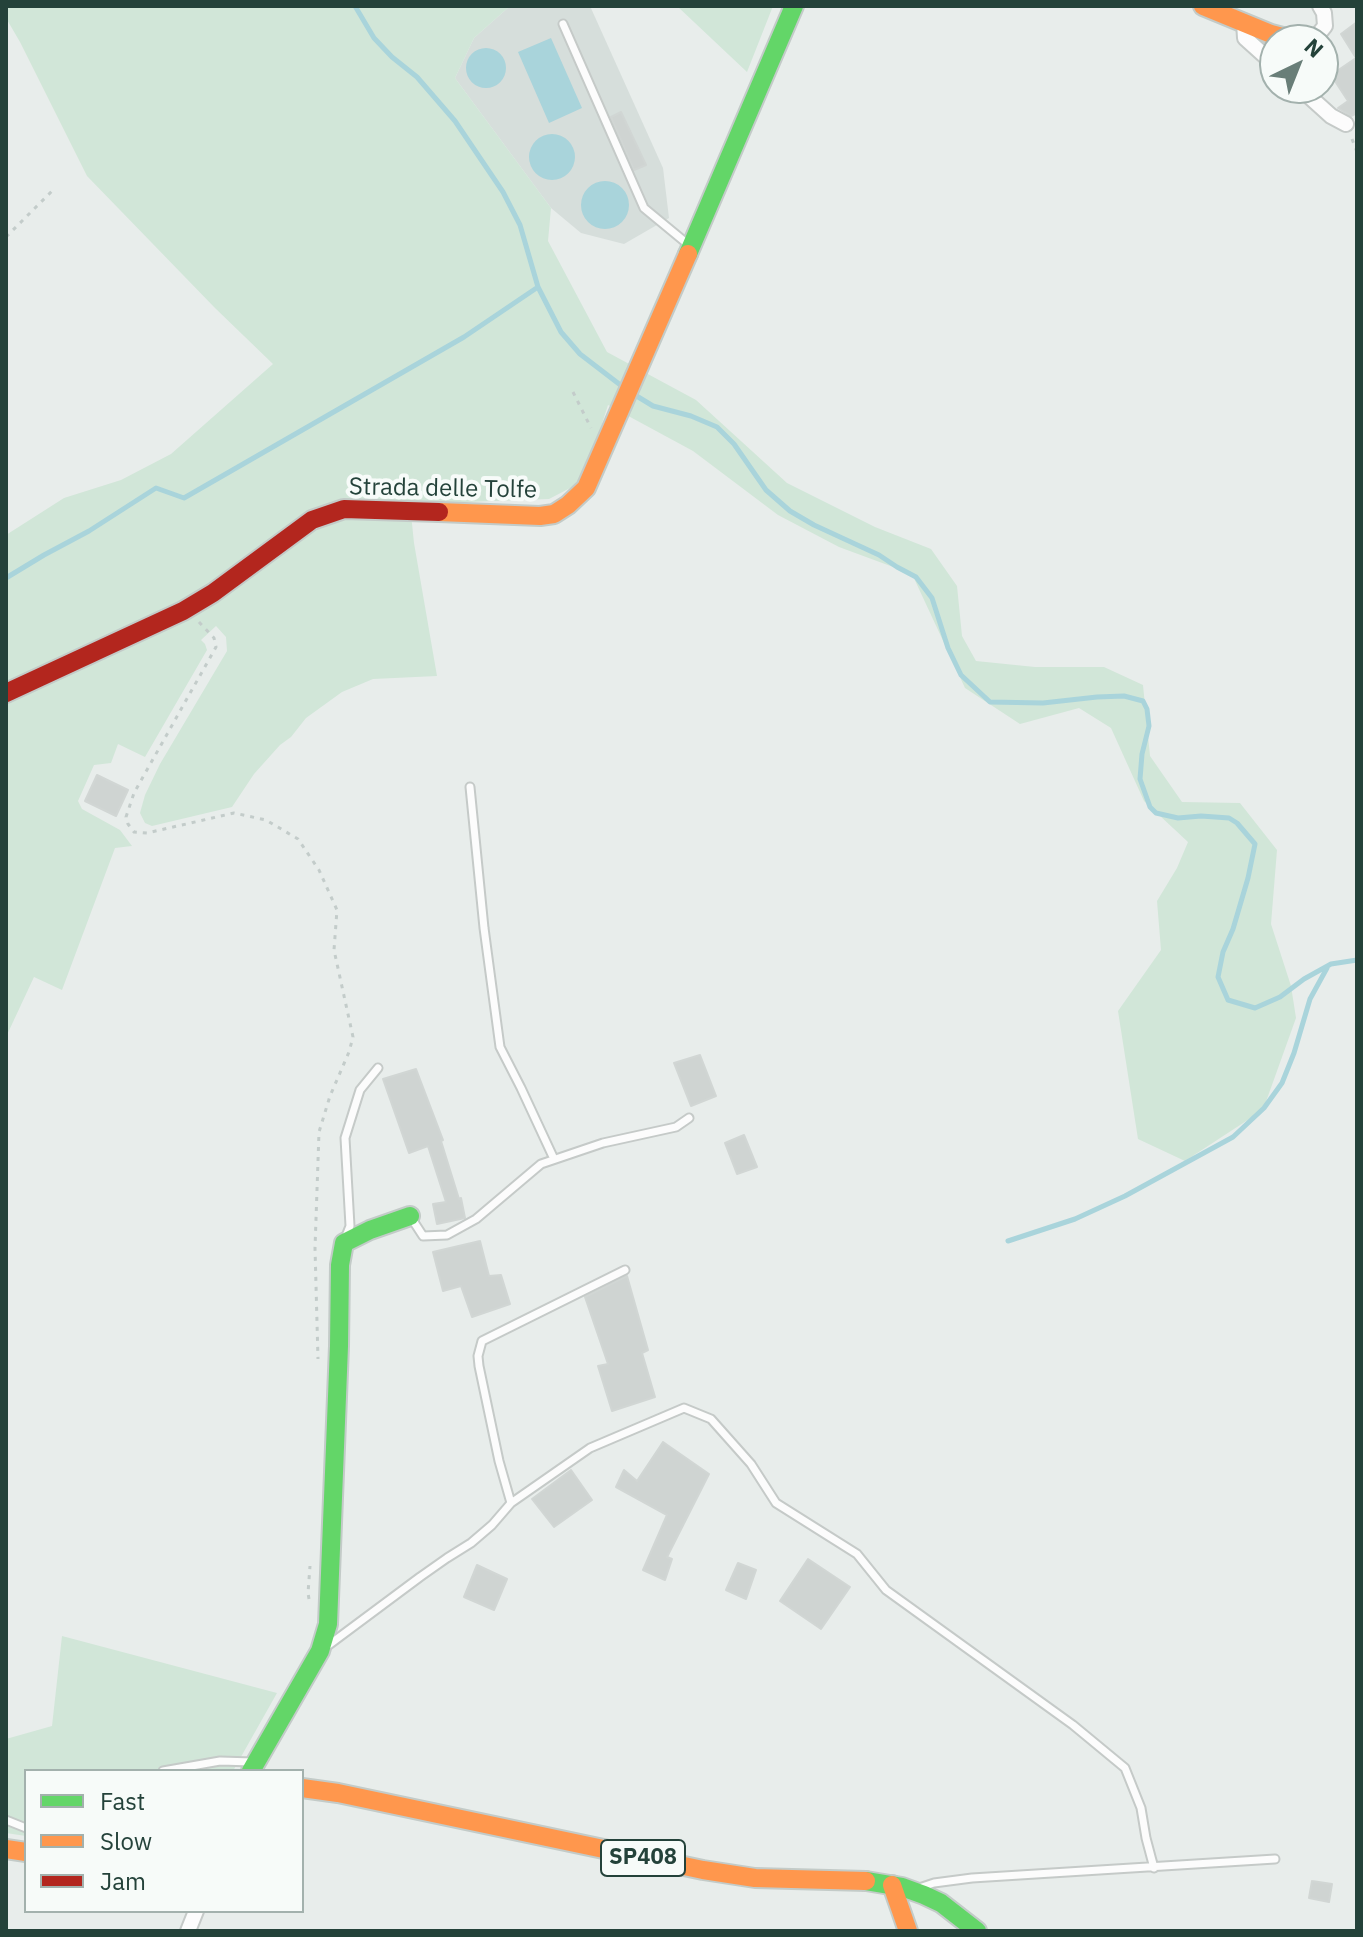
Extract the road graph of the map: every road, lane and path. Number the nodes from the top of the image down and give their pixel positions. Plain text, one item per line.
1 (794, 6) edge
2 (1203, 6) edge
3 (1244, 22) junction
4 (563, 24) dead end
5 (1259, 29) edge
6 (1259, 51) edge
7 (1318, 104) edge
8 (1346, 124) dead end
9 (52, 191) dead end
10 (6, 237) edge
11 (692, 247) junction
12 (573, 392) dead end
13 (604, 447) junction
14 (183, 611) junction
15 (6, 693) edge
16 (470, 787) dead end
17 (378, 1068) dead end
18 (689, 1118) dead end
19 (554, 1159) junction
20 (410, 1216) joint
21 (344, 1243) junction
22 (625, 1270) dead end
23 (318, 1367) dead end
24 (511, 1503) junction
25 (310, 1562) dead end
26 (310, 1604) dead end
27 (320, 1651) junction
28 (253, 1766) edge
29 (174, 1769) edge
30 (304, 1788) edge
31 (1275, 1859) dead end
32 (1154, 1868) junction
33 (892, 1885) junction
34 (913, 1890) junction
35 (908, 1931) edge
36 (977, 1931) edge

1 - 11 street, Strada delle Tolfe
2 - 3 street
3 - 5 street
3 - 6 street
4 - 11 lane
7 - 8 street
9 - 10 path
11 - 13 street, Strada delle Tolfe
12 - 13 path
13 - 14 street, Strada delle Tolfe
14 - 15 street, Strada delle Tolfe
14 - 23 path
16 - 19 lane
17 - 21 lane
18 - 19 lane
19 - 20 lane
20 - 21 street
21 - 27 street
22 - 24 lane
24 - 27 lane
24 - 32 lane
25 - 26 path
27 - 28 street
28 - 29 lane
30 - 33 street, SP408
31 - 32 lane
32 - 34 lane
33 - 34 street, SP408
33 - 35 street
34 - 36 street, SP408

